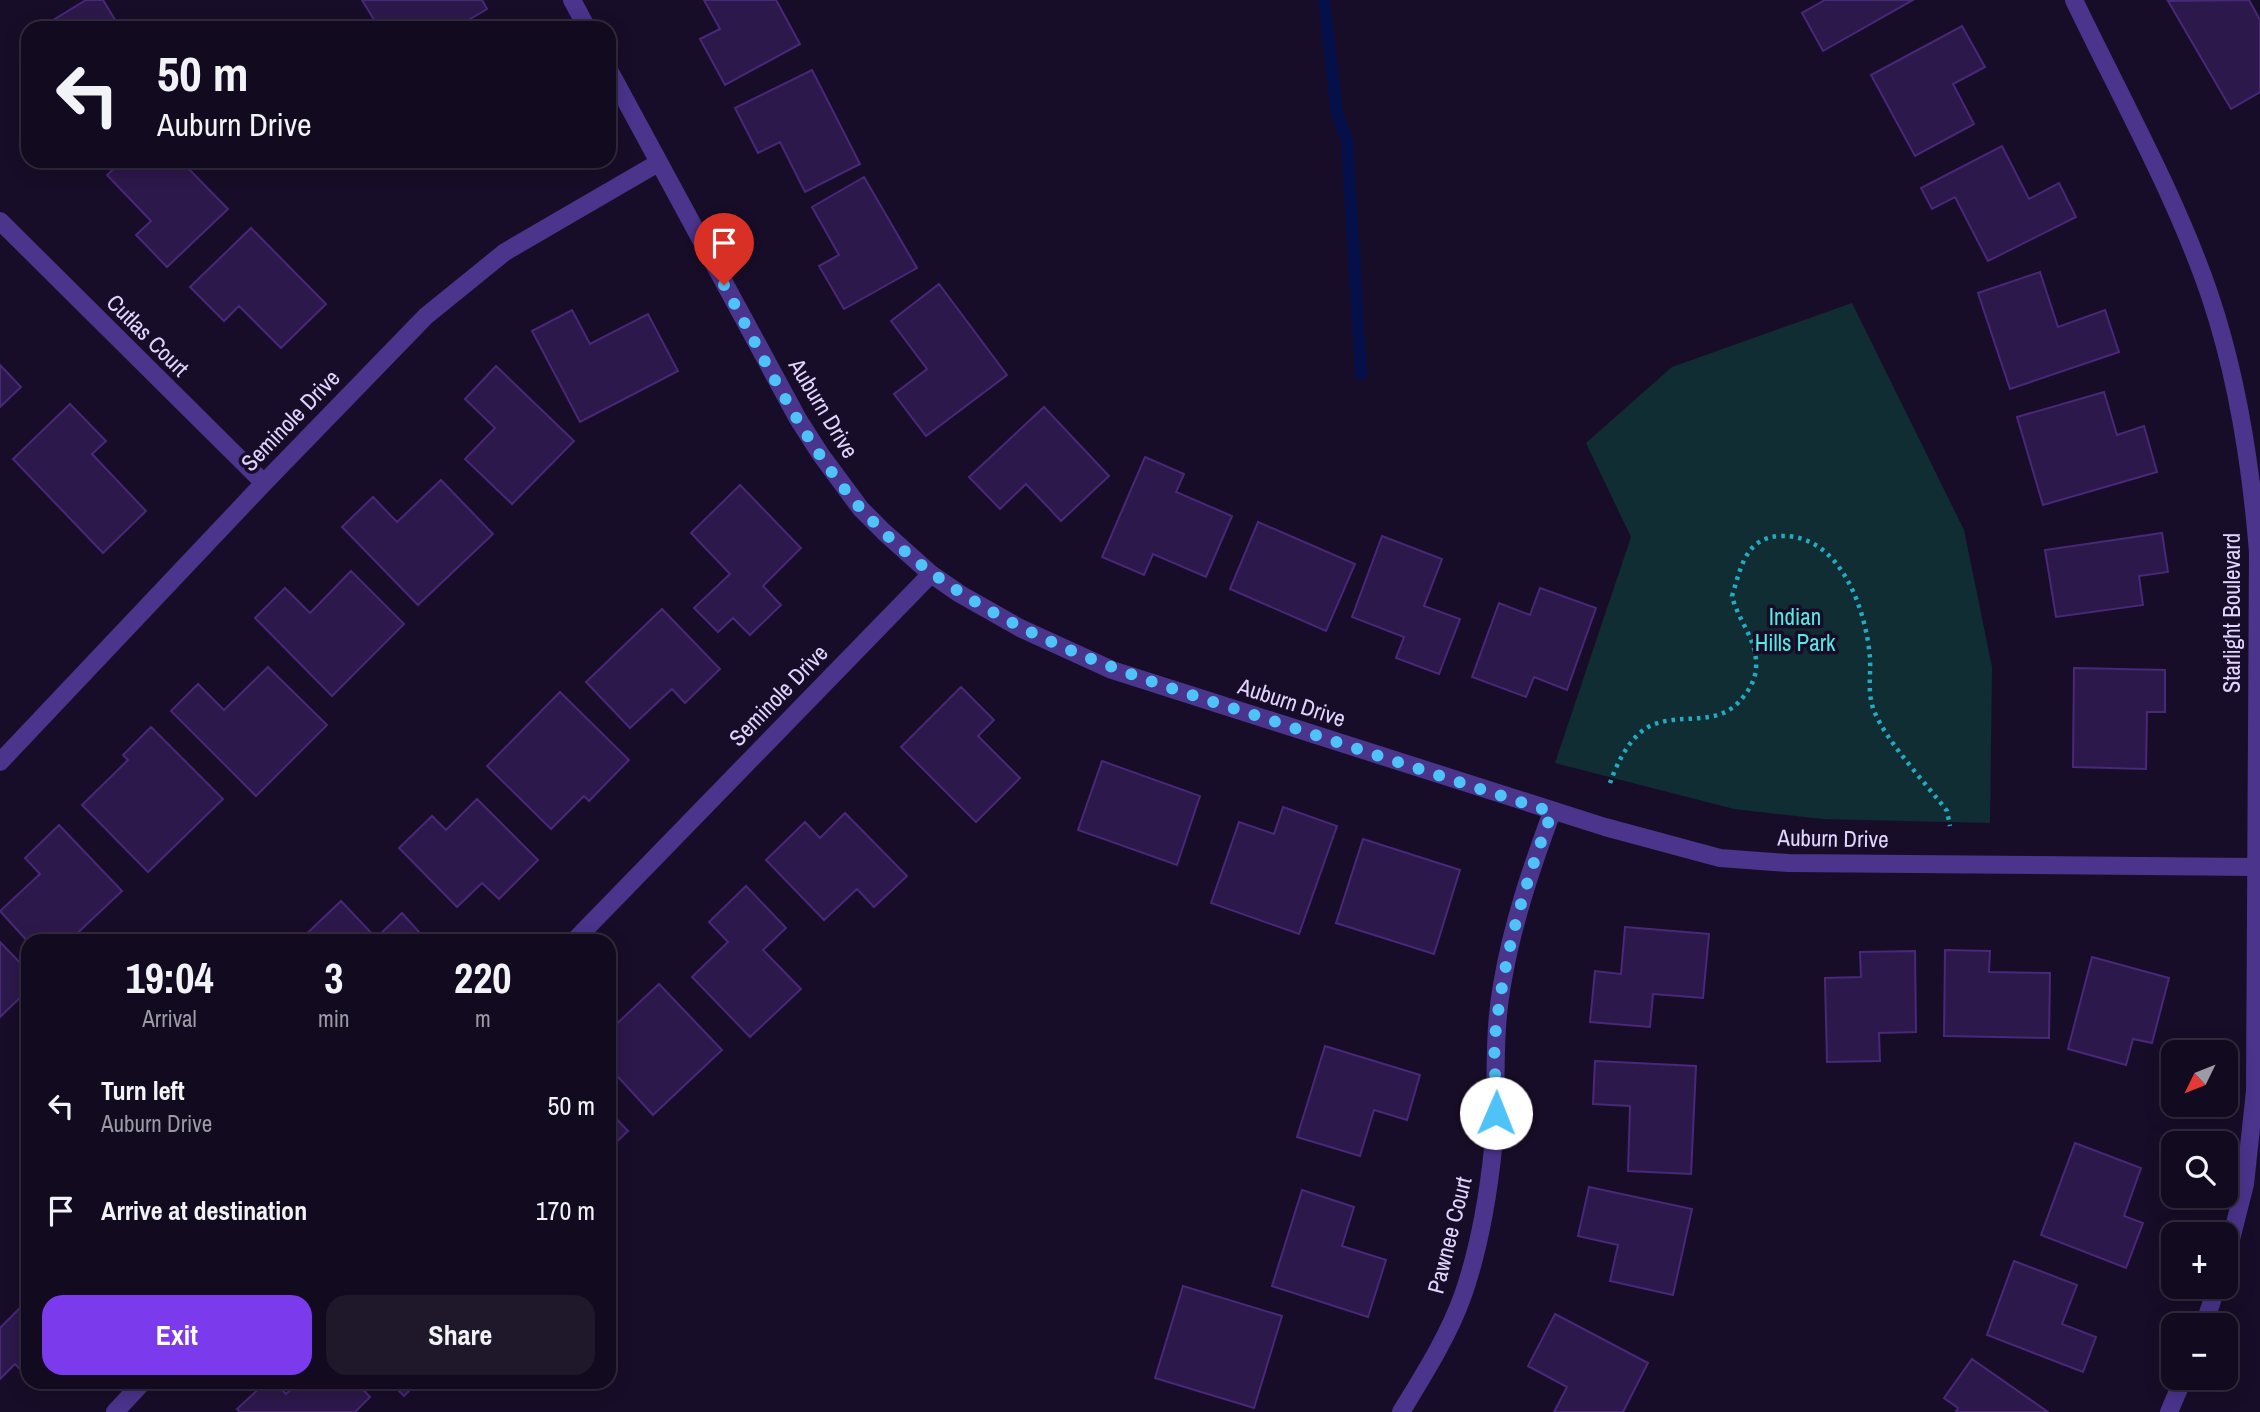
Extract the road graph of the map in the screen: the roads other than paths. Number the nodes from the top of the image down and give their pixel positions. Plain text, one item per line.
1 (572, 0) edge
2 (2074, 0) edge
3 (583, 21) edge
4 (616, 83) edge
5 (658, 163) junction
6 (0, 222) edge
7 (264, 483) junction
8 (931, 574) junction
9 (0, 762) edge
10 (1552, 812) junction
11 (2254, 867) junction
12 (581, 934) edge
13 (2235, 1222) edge
14 (136, 1389) edge
15 (2178, 1390) edge
16 (115, 1412) edge
17 (1401, 1412) edge
18 (2169, 1412) edge

1 - 3 street
2 - 11 street, Starlight Boulevard
4 - 5 street, Auburn Drive
5 - 7 street, Seminole Drive
5 - 8 street, Auburn Drive
6 - 7 street, Cutlas Court
7 - 9 street, Seminole Drive
8 - 10 street, Auburn Drive
8 - 12 street, Seminole Drive
10 - 11 street, Auburn Drive
10 - 17 street, Pawnee Court
11 - 13 street, Starlight Boulevard
14 - 16 street
15 - 18 street

